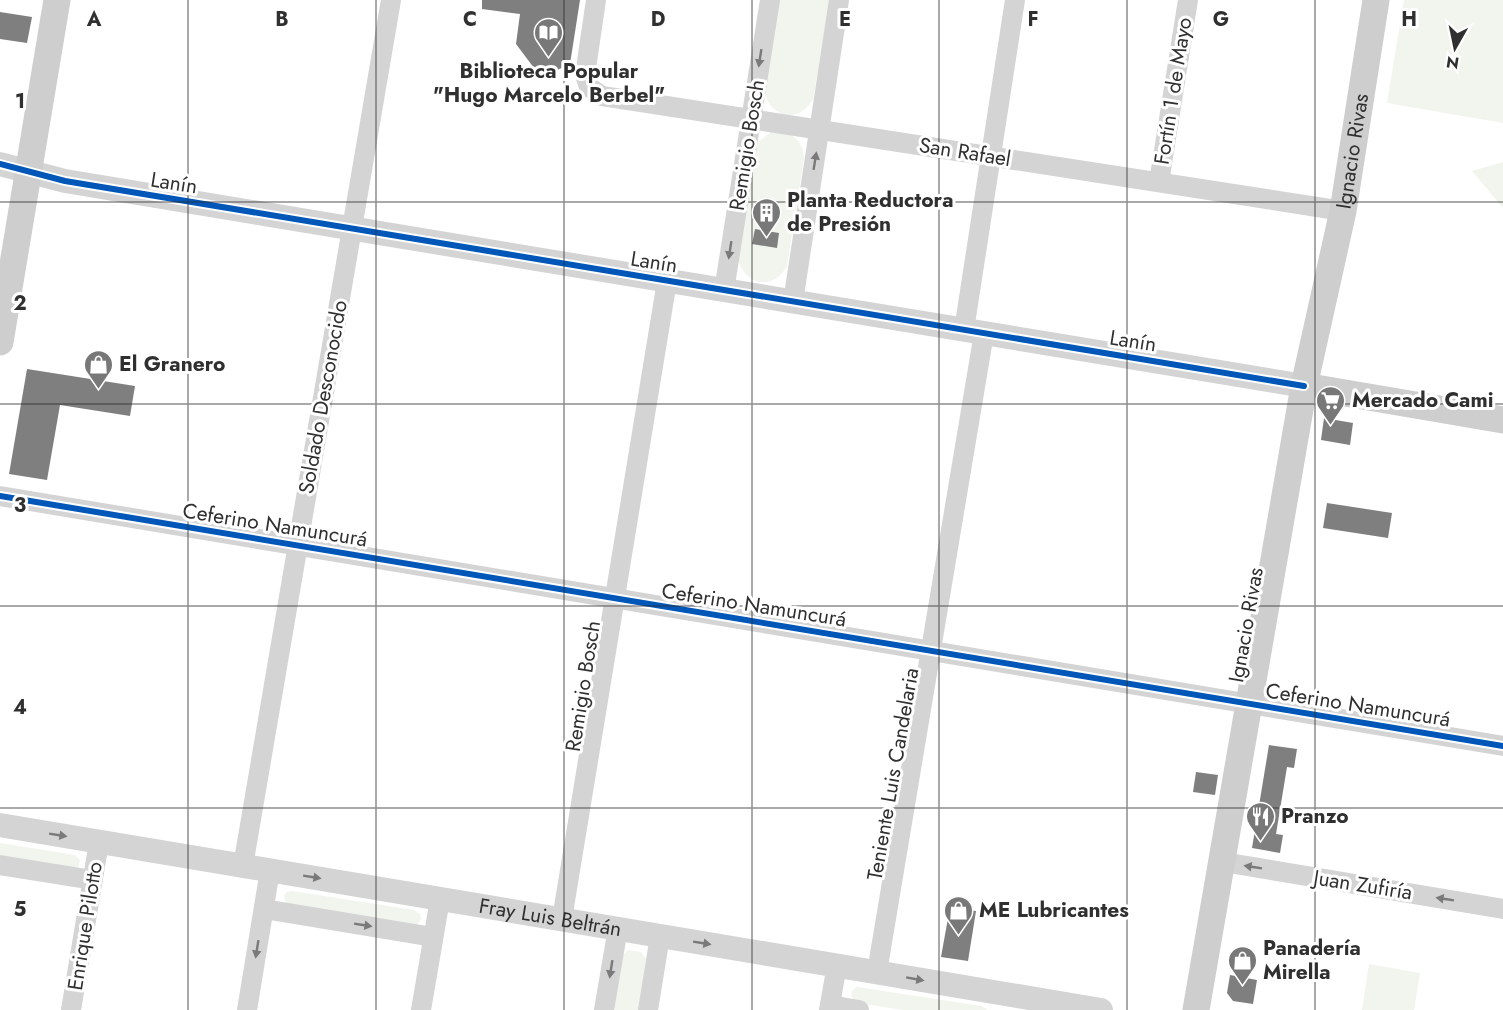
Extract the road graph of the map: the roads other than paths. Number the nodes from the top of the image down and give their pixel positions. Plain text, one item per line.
1 (57, 0) edge
2 (391, 0) edge
3 (596, 0) edge
4 (770, 0) edge
5 (839, 0) edge
6 (1015, 0) edge
7 (1188, 0) edge
8 (1376, 0) edge
9 (751, 119) junction
10 (820, 130) junction
11 (991, 156) junction
12 (0, 164) edge
13 (28, 171) junction
14 (1159, 182) junction
15 (1343, 211) junction
16 (351, 229) junction
17 (667, 281) junction
18 (724, 291) junction
19 (793, 302) junction
20 (974, 332) junction
21 (0, 342) edge
22 (1304, 386) junction
23 (1503, 420) edge
24 (0, 496) edge
25 (297, 546) junction
26 (614, 598) junction
27 (931, 651) junction
28 (1250, 704) junction
29 (1503, 746) edge
30 (0, 825) edge
31 (99, 842) junction
32 (1223, 862) junction
33 (0, 865) edge
34 (243, 866) junction
35 (270, 870) junction
36 (93, 880) junction
37 (440, 899) junction
38 (264, 909) junction
39 (1503, 909) edge
40 (562, 919) junction
41 (618, 928) junction
42 (660, 936) junction
43 (433, 937) junction
44 (837, 965) junction
45 (877, 972) junction
46 (1006, 1002) edge
47 (830, 1008) edge
48 (71, 1010) edge
49 (247, 1010) edge
50 (421, 1010) edge
51 (604, 1010) edge
52 (648, 1010) edge
53 (859, 1010) edge
54 (1101, 1010) edge
55 (1196, 1010) edge

1 - 13 main road
2 - 16 street, Soldado Desconocido
3 - 9 street, San Rafael
4 -> 9 street, Remigio Bosch
5 - 10 street
6 - 11 street, Teniente Luis Candelaria
7 - 14 street, Fortín 1 de Mayo
8 - 15 main road, Ignacio Rivas
9 - 10 street, San Rafael
9 -> 18 street, Remigio Bosch
10 - 11 street, San Rafael
19 -> 10 street
11 - 14 street, San Rafael
11 - 20 street, Teniente Luis Candelaria
12 - 13 street, Lanín
13 - 16 street, Lanín
13 - 21 main road
14 - 15 street, San Rafael
15 - 22 main road, Ignacio Rivas
16 - 17 street, Lanín
16 - 25 street, Soldado Desconocido
17 - 18 street, Lanín
17 - 26 street, Remigio Bosch
18 - 19 street, Lanín
19 - 20 street, Lanín
20 - 22 street, Lanín
20 - 27 street, Teniente Luis Candelaria
22 - 23 main road, Lanín
22 - 28 main road, Ignacio Rivas
24 - 25 street, Ceferino Namuncurá
25 - 26 street, Ceferino Namuncurá
25 - 34 street, Soldado Desconocido
26 - 27 street, Ceferino Namuncurá
26 - 40 street, Remigio Bosch
27 - 28 street, Ceferino Namuncurá
27 - 45 street, Teniente Luis Candelaria
28 - 29 street, Ceferino Namuncurá
28 - 32 main road, Ignacio Rivas
30 -> 31 street, Fray Luis Beltrán
31 - 34 street, Fray Luis Beltrán
31 - 36 street, Enrique Pilotto
39 -> 32 street, Juan Zufiría
32 - 55 main road, Ignacio Rivas
33 - 36 street
34 - 35 street, Fray Luis Beltrán
35 -> 37 street, Fray Luis Beltrán
35 - 38 street
36 - 48 street, Enrique Pilotto
37 - 40 street, Fray Luis Beltrán
37 - 43 street
38 -> 43 street
38 -> 49 street
40 - 41 street, Fray Luis Beltrán
41 - 42 street, Fray Luis Beltrán
41 -> 51 street
42 -> 44 street, Fray Luis Beltrán
42 - 52 street
43 - 50 street
44 - 45 street, Fray Luis Beltrán
44 - 47 street
45 -> 46 street, Fray Luis Beltrán
46 - 54 street, Fray Luis Beltrán
47 - 53 street

